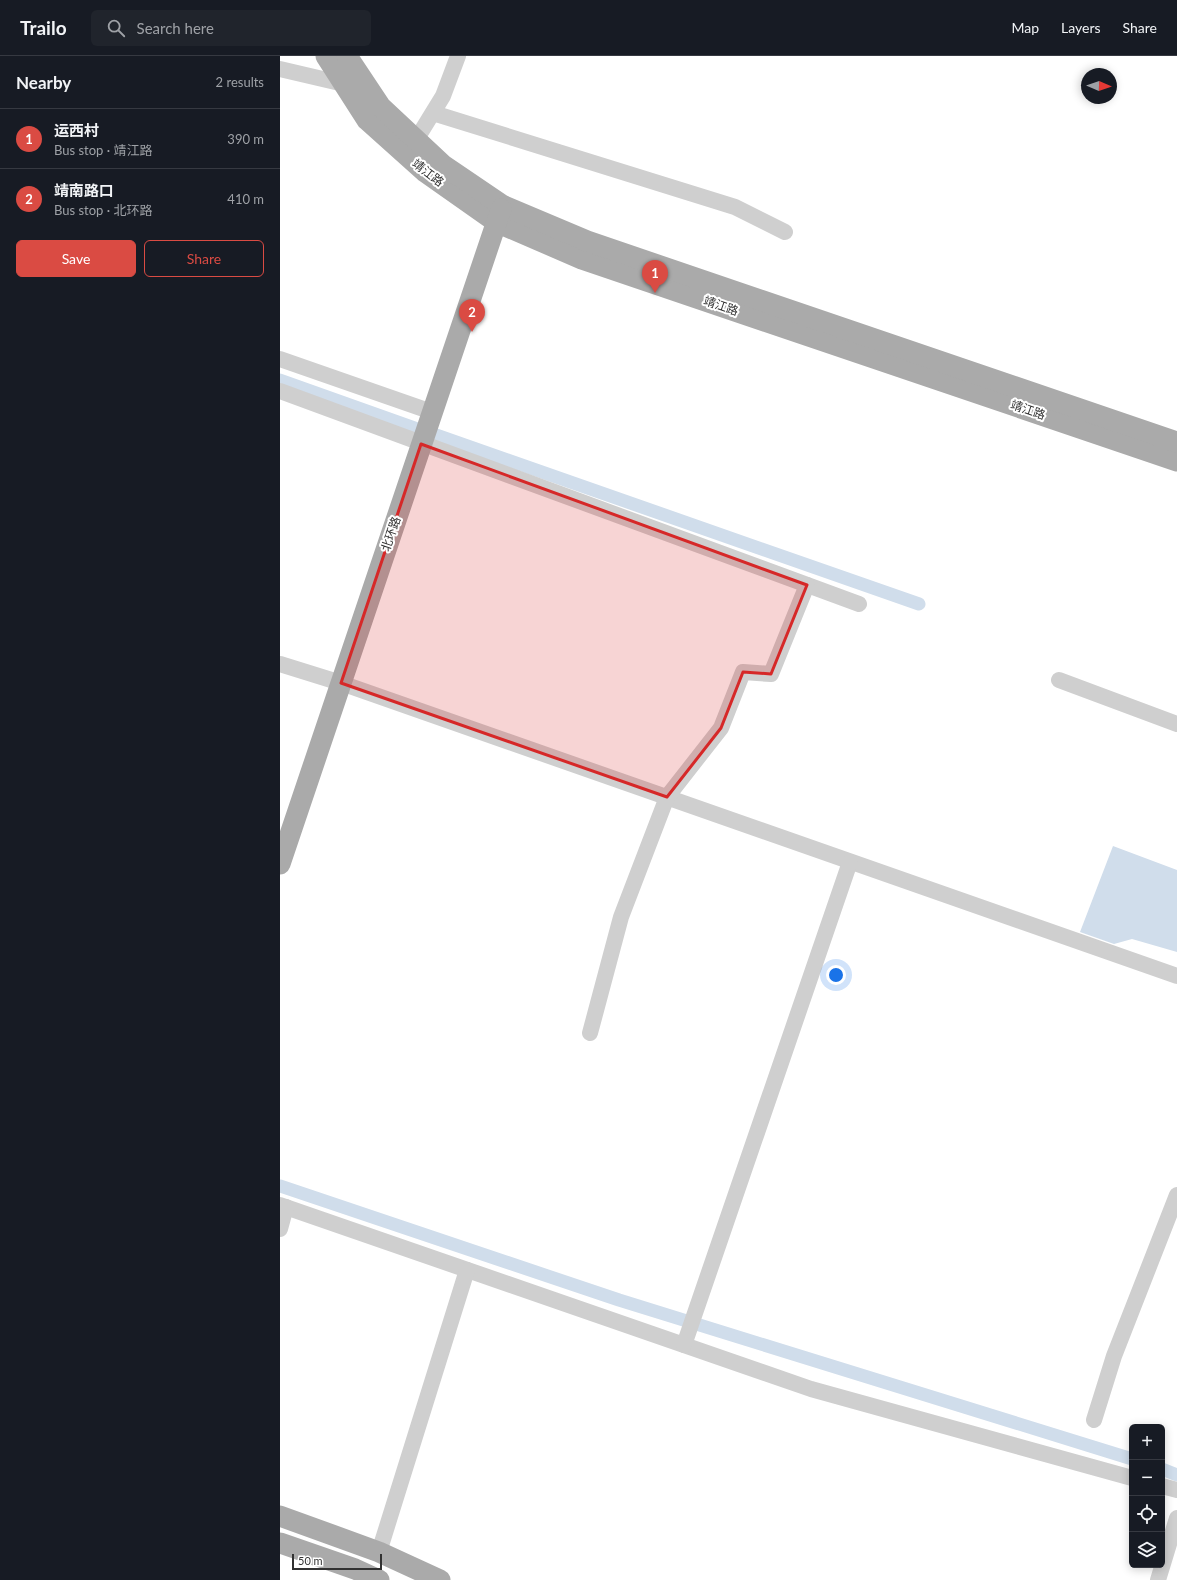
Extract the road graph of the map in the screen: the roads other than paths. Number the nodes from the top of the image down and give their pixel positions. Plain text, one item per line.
1 (326, 56) edge
2 (347, 56) edge
3 (458, 56) edge
4 (280, 69) edge
5 (344, 84) junction
6 (433, 113) junction
7 (416, 140) junction
8 (499, 213) junction
9 (785, 232) dead end
10 (280, 359) edge
11 (280, 391) edge
12 (432, 412) junction
13 (1177, 442) edge
14 (421, 444) junction
15 (1177, 461) edge
16 (807, 585) junction
17 (859, 604) dead end
18 (280, 664) edge
19 (1059, 680) dead end
20 (341, 683) junction
21 (1177, 724) edge
22 (667, 798) junction
23 (850, 862) junction
24 (280, 864) edge
25 (1177, 976) edge
26 (590, 1033) dead end
27 (1177, 1195) edge
28 (283, 1206) edge
29 (280, 1229) edge
30 (467, 1270) junction
31 (684, 1345) junction
32 (1094, 1420) dead end
33 (1129, 1477) edge
34 (1165, 1487) edge
35 (1177, 1490) edge
36 (280, 1516) edge
37 (1177, 1518) edge
38 (280, 1543) edge
39 (379, 1552) junction
40 (379, 1580) edge
41 (440, 1580) edge
42 (1158, 1580) edge

1 - 5 main road, 靖江路
2 - 7 main road, 靖江路
3 - 6 street
4 - 5 street
5 - 8 main road, 靖江路
6 - 7 street
6 - 9 street
7 - 8 main road, 靖江路
8 - 12 main road, 北环路
8 - 13 main road, 靖江路
8 - 15 main road, 靖江路
10 - 12 street
11 - 14 street
12 - 14 main road, 北环路
14 - 16 street
14 - 20 main road, 北环路
16 - 17 street
16 - 22 street
18 - 20 street
19 - 21 street
20 - 22 street
20 - 24 main road, 北环路
22 - 23 street
22 - 26 street
23 - 25 street
23 - 31 street
27 - 32 street
28 - 29 street
28 - 30 street
30 - 31 street
30 - 39 street
31 - 33 street
34 - 35 street
36 - 39 main road
37 - 42 street
38 - 40 main road
39 - 41 main road

